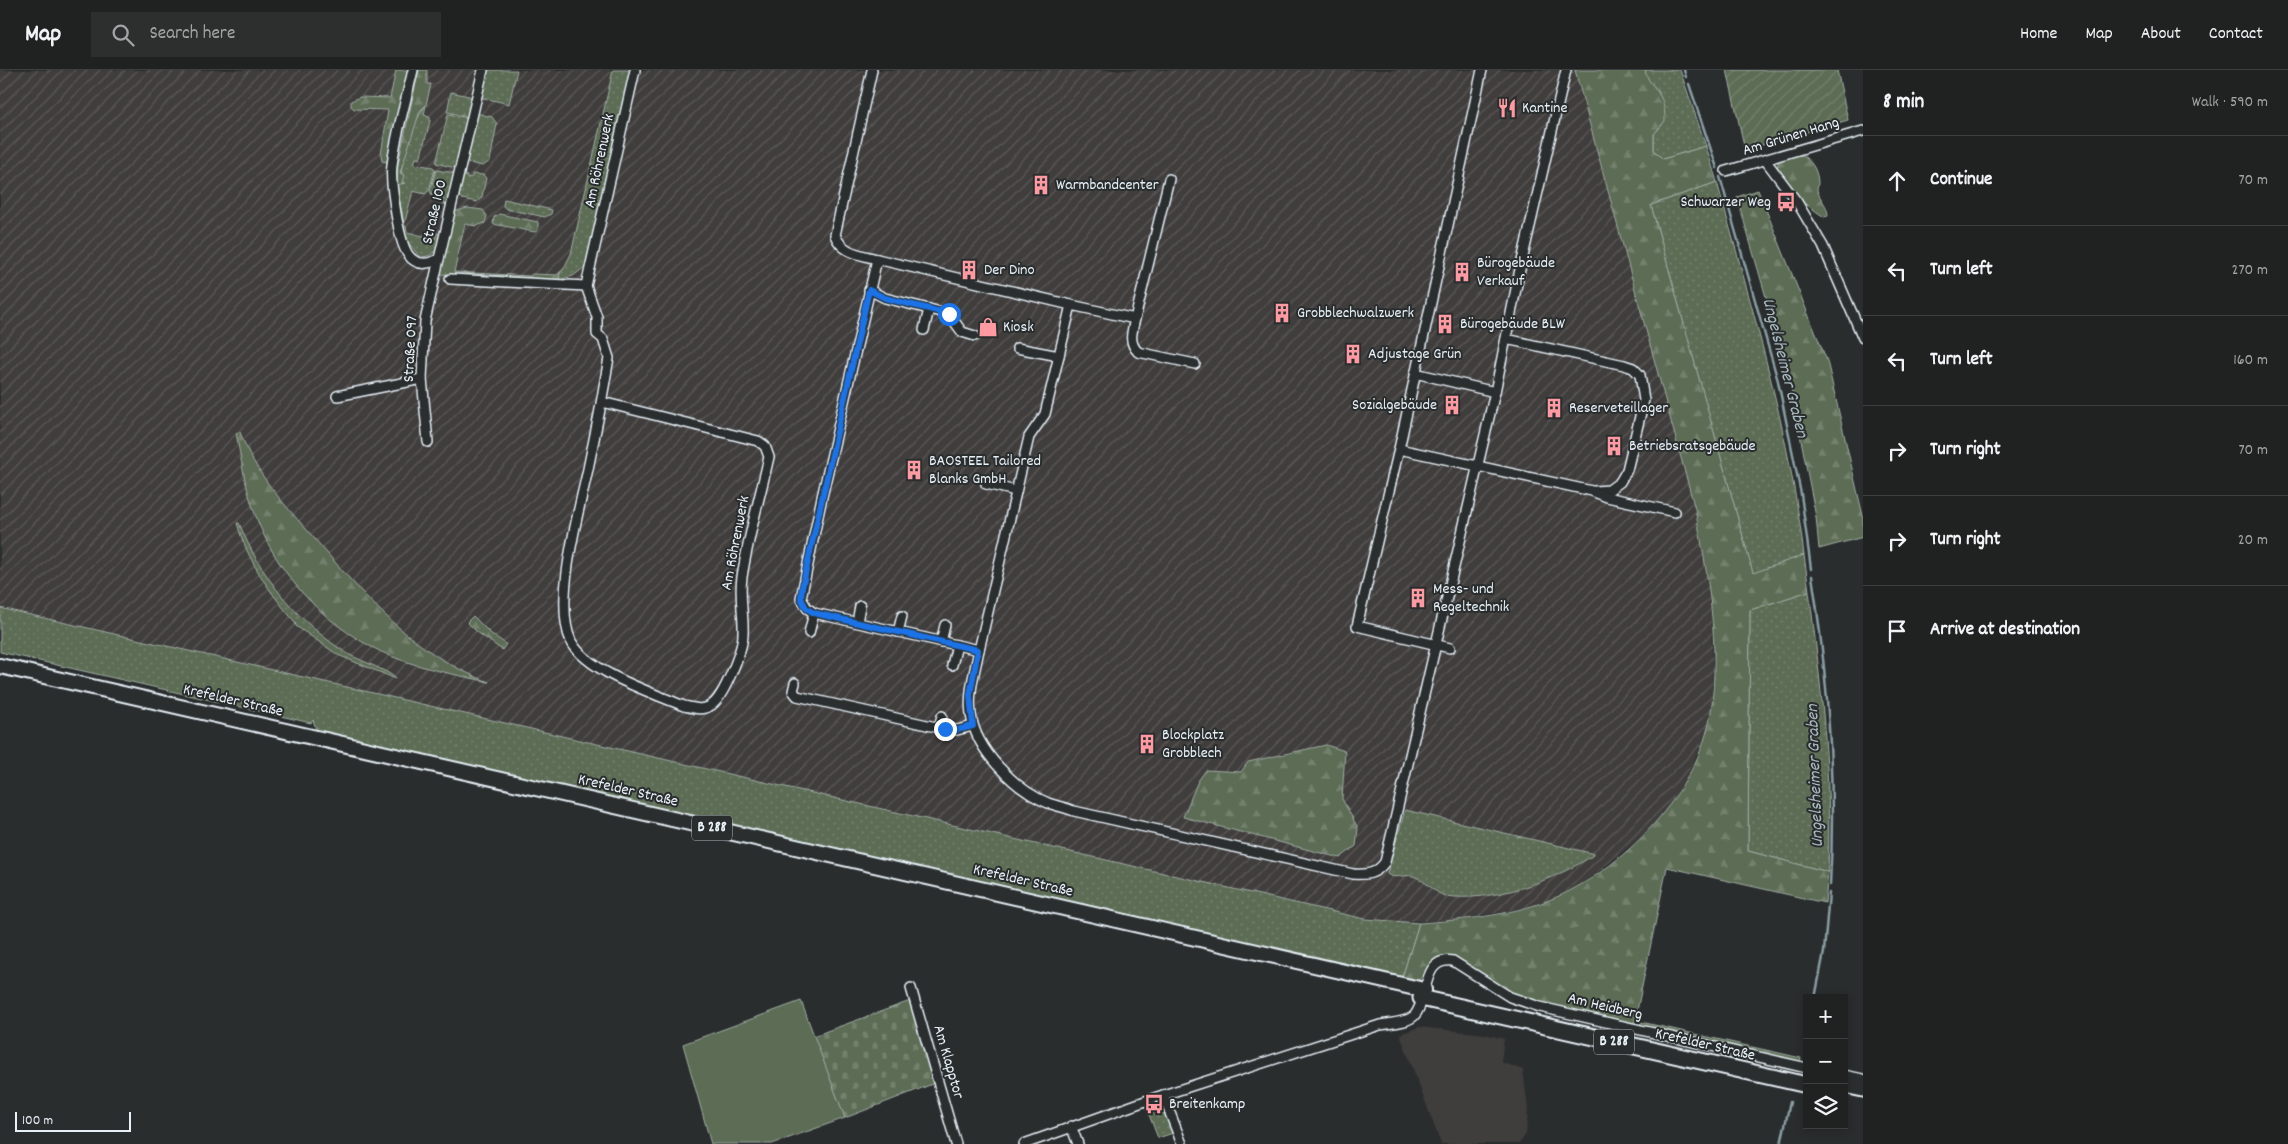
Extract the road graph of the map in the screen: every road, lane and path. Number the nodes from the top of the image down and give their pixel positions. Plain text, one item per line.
1 (413, 70) edge
2 (483, 70) edge
3 (636, 70) edge
4 (872, 70) edge
5 (1482, 70) edge
6 (1566, 70) edge
7 (1863, 131) edge
8 (1766, 161) junction
9 (1726, 171) dead end
10 (1169, 179) dead end
11 (439, 259) junction
12 (877, 259) junction
13 (450, 280) dead end
14 (586, 286) junction
15 (869, 290) junction
16 (1071, 305) junction
17 (928, 309) junction
18 (1135, 319) junction
19 (1860, 322) edge
20 (924, 330) dead end
21 (975, 336) dead end
22 (1863, 338) edge
23 (1506, 339) junction
24 (1016, 348) dead end
25 (1059, 356) junction
26 (1195, 364) dead end
27 (1415, 372) junction
28 (422, 379) junction
29 (1495, 392) junction
30 (338, 396) dead end
31 (602, 402) junction
32 (428, 442) dead end
33 (1399, 449) junction
34 (1478, 467) junction
35 (986, 484) dead end
36 (1016, 491) junction
37 (1592, 491) junction
38 (1675, 512) dead end
39 (860, 606) dead end
40 (814, 613) junction
41 (902, 616) dead end
42 (856, 622) junction
43 (945, 625) dead end
44 (898, 632) junction
45 (809, 633) dead end
46 (941, 642) junction
47 (957, 645) junction
48 (1435, 645) junction
49 (1450, 648) dead end
50 (978, 650) junction
51 (952, 665) dead end
52 (0, 666) edge
53 (0, 674) edge
54 (795, 683) dead end
55 (942, 716) dead end
56 (973, 726) junction
57 (945, 729) junction
58 (912, 988) dead end
59 (1422, 994) junction
60 (1803, 1067) edge
61 (1803, 1075) edge
62 (1848, 1076) edge
63 (1863, 1079) edge
64 (1803, 1084) edge
65 (1848, 1086) edge
66 (1863, 1089) edge
67 (1848, 1094) edge
68 (1163, 1095) junction
69 (1863, 1097) edge
70 (1071, 1126) junction
71 (956, 1144) edge
72 (1024, 1144) edge
73 (1078, 1144) edge
74 (1182, 1144) edge

1 - 11 street, Straße 100
2 - 11 street, Straße 100
3 - 14 street, Am Röhrenwerk
4 - 12 street
5 - 27 street
6 - 23 street
7 - 8 street, Am Grünen Hang
8 - 9 street, Am Grünen Hang
8 - 19 street
10 - 18 street
11 - 28 street, Straße 097
12 - 15 street
12 - 16 street
13 - 14 street
14 - 31 street, Am Röhrenwerk
15 - 17 street
15 - 40 street
16 - 18 street
16 - 25 street
17 - 20 street
17 - 21 street
18 - 26 street
19 - 22 street
23 - 29 street
23 - 37 street
24 - 25 street
25 - 36 street
27 - 29 street
27 - 33 street
28 - 30 street
28 - 32 street, Straße 097
29 - 34 street
31 - 31 street, Am Röhrenwerk
33 - 34 street
33 - 48 street
34 - 37 street
34 - 48 street
35 - 36 street
36 - 50 street
37 - 38 street
39 - 42 street
40 - 42 street
40 - 45 street
41 - 44 street
42 - 44 street
43 - 46 street
44 - 46 street
46 - 47 street
47 - 50 street
47 - 51 street
48 - 49 street
48 - 56 street
50 - 56 street
52 - 59 main road, Krefelder Straße / B 288
53 - 59 main road, Krefelder Straße / B 288
54 - 57 street
55 - 57 street
56 - 57 street
58 - 71 street, Am Klapptor
59 - 60 street, Am Heidberg
59 - 61 highway, Krefelder Straße / B 288
59 - 64 highway, Krefelder Straße / B 288
59 - 68 street
62 - 63 street
65 - 66 highway
67 - 69 highway
68 - 70 street
68 - 74 street
70 - 72 street
70 - 73 street

